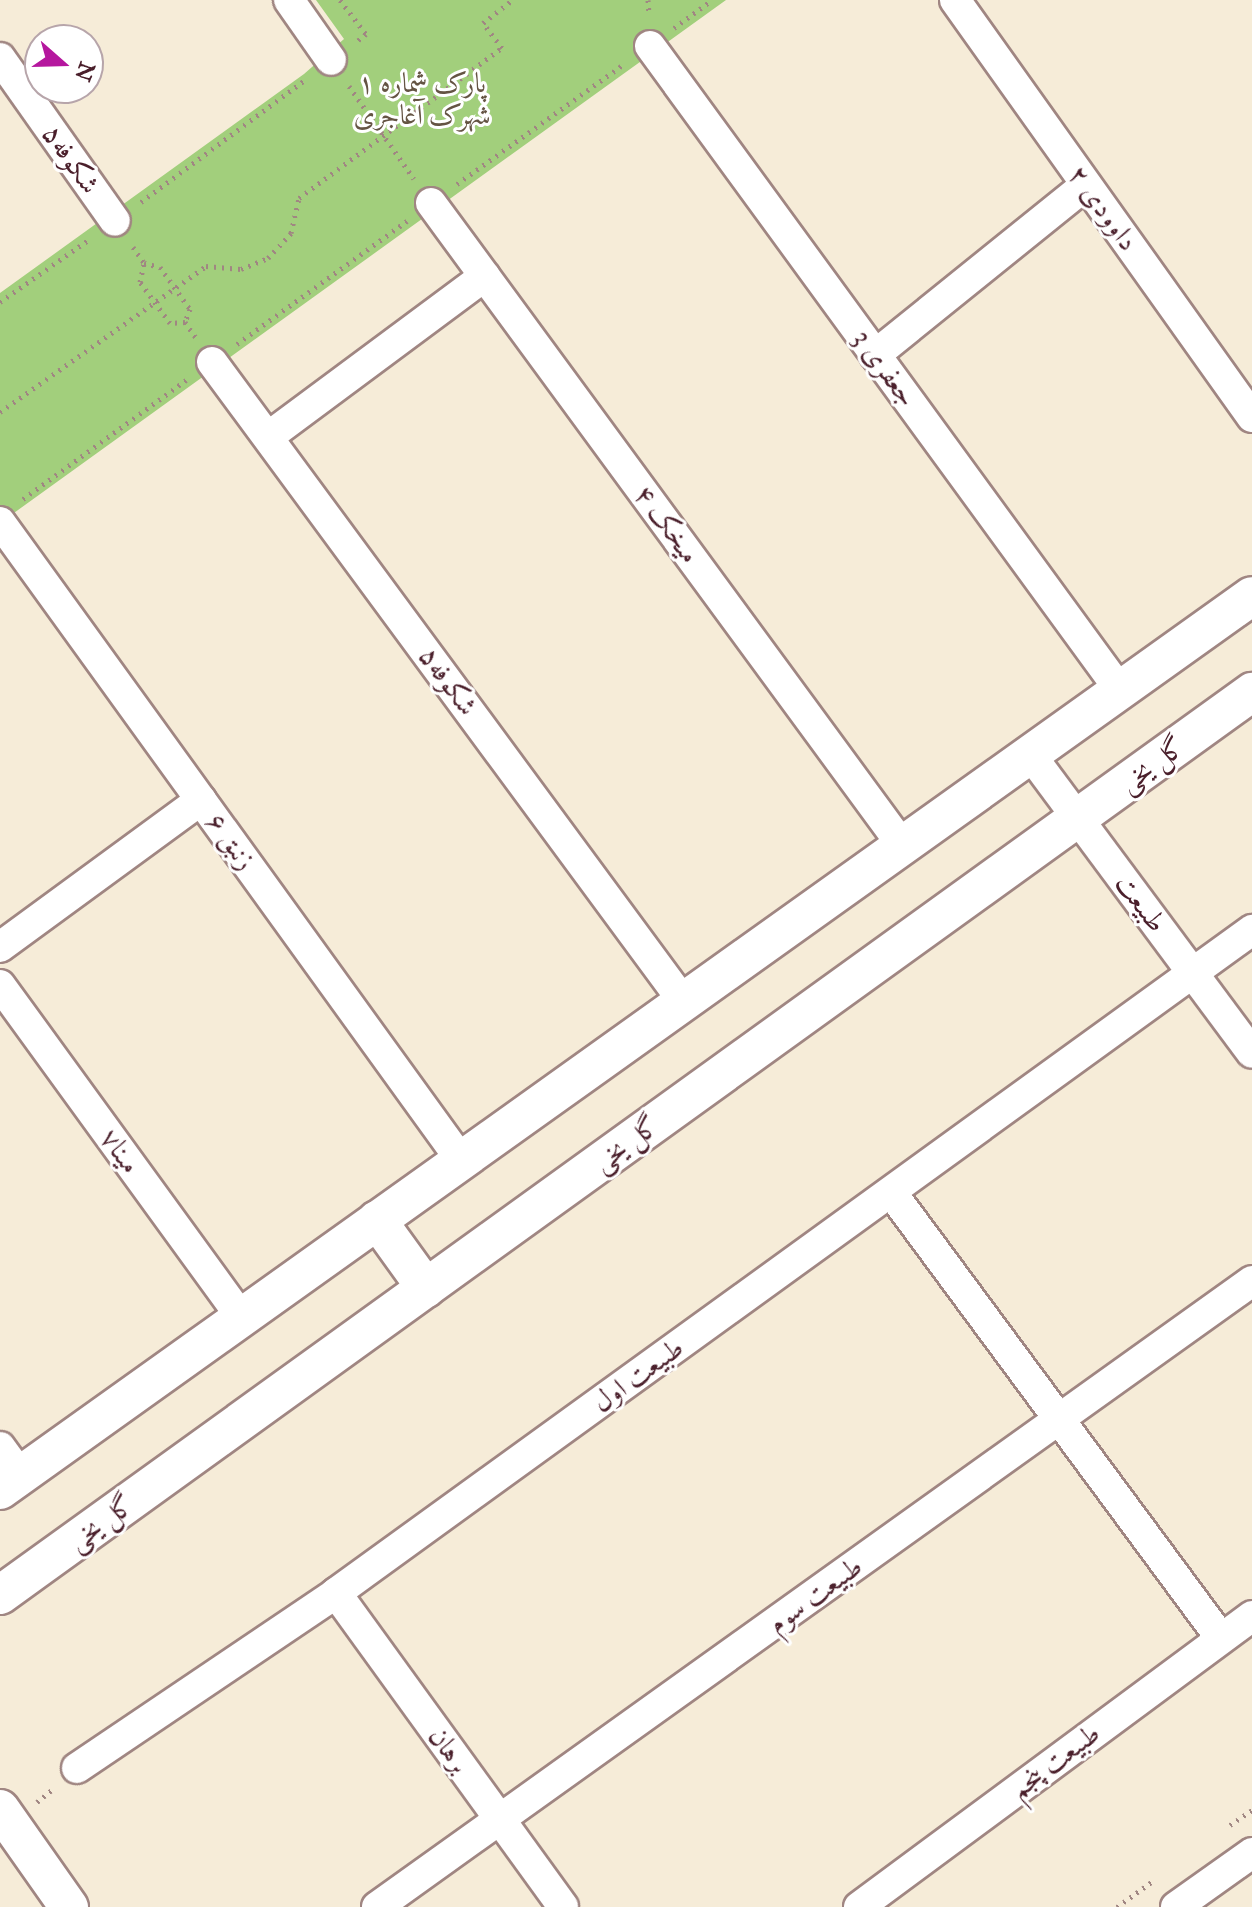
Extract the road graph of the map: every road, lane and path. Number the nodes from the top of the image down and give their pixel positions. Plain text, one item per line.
1 (289, 0) edge
2 (340, 0) edge
3 (512, 0) edge
4 (712, 0) edge
5 (955, 0) edge
6 (650, 46) junction
7 (0, 58) edge
8 (331, 60) junction
9 (383, 136) junction
10 (1086, 185) junction
11 (431, 203) junction
12 (115, 221) junction
13 (485, 276) junction
14 (176, 288) junction
15 (0, 302) edge
16 (155, 303) junction
17 (875, 355) junction
18 (212, 362) junction
19 (0, 412) edge
20 (1252, 417) edge
21 (268, 437) junction
22 (6, 515) edge
23 (1252, 596) edge
24 (1120, 690) junction
25 (1252, 692) edge
26 (1030, 754) junction
27 (201, 800) junction
28 (1078, 819) junction
29 (902, 845) junction
30 (1252, 930) edge
31 (0, 947) edge
32 (1193, 974) junction
33 (0, 985) edge
34 (683, 1001) junction
35 (1252, 1053) edge
36 (461, 1160) junction
37 (891, 1192) junction
38 (377, 1220) junction
39 (1252, 1281) edge
40 (426, 1288) junction
41 (241, 1317) junction
42 (1057, 1421) junction
43 (7, 1471) edge
44 (336, 1593) junction
45 (0, 1595) edge
46 (1252, 1616) edge
47 (1220, 1637) junction
48 (77, 1768) dead end
49 (0, 1809) edge
50 (501, 1821) junction
51 (1252, 1853) edge
52 (69, 1907) edge
53 (377, 1907) edge
54 (563, 1907) edge
55 (859, 1907) edge
56 (1176, 1907) edge

1 - 8 street
2 - 8 path
3 - 9 path
4 - 6 path
5 - 10 street, داوودی ۲
6 - 11 path
6 - 17 street, 3 جعفری
7 - 12 street, شکوفه۵
8 - 9 path
8 - 12 path
9 - 11 path
9 - 14 path
10 - 17 street
10 - 20 street, داوودی ۲
11 - 13 street, میخک ۴
11 - 18 path
12 - 15 path
13 - 21 street
13 - 29 street, میخک ۴
14 - 16 path
14 - 16 path
14 - 16 path
16 - 19 path
17 - 24 street, 3 جعفری
18 - 21 street, شکوفه۵
18 - 22 path
21 - 34 street, شکوفه۵
22 - 27 street, زنبق ۶
23 - 24 street
24 - 26 street
25 - 28 street, گل یخی
26 - 28 street, طبیعت
26 - 29 street
27 - 31 street
27 - 36 street, زنبق ۶
28 - 32 street, طبیعت
28 - 40 street, گل یخی
29 - 34 street
30 - 32 street, طبیعت اول
32 - 35 street, طبیعت
32 - 37 street, طبیعت اول
33 - 41 street, مینا۷
34 - 36 street
36 - 38 street
37 - 42 street
37 - 44 street, طبیعت اول
38 - 40 street
38 - 41 street
39 - 42 street, طبیعت سوم
40 - 45 street, گل یخی
41 - 43 street
42 - 47 street
42 - 50 street, طبیعت سوم
44 - 48 street, طبیعت اول
44 - 50 street, برهان
46 - 47 street, طبیعت پنجم
47 - 55 street, طبیعت پنجم
49 - 52 street
50 - 53 street, طبیعت سوم
50 - 54 street, برهان
51 - 56 street

